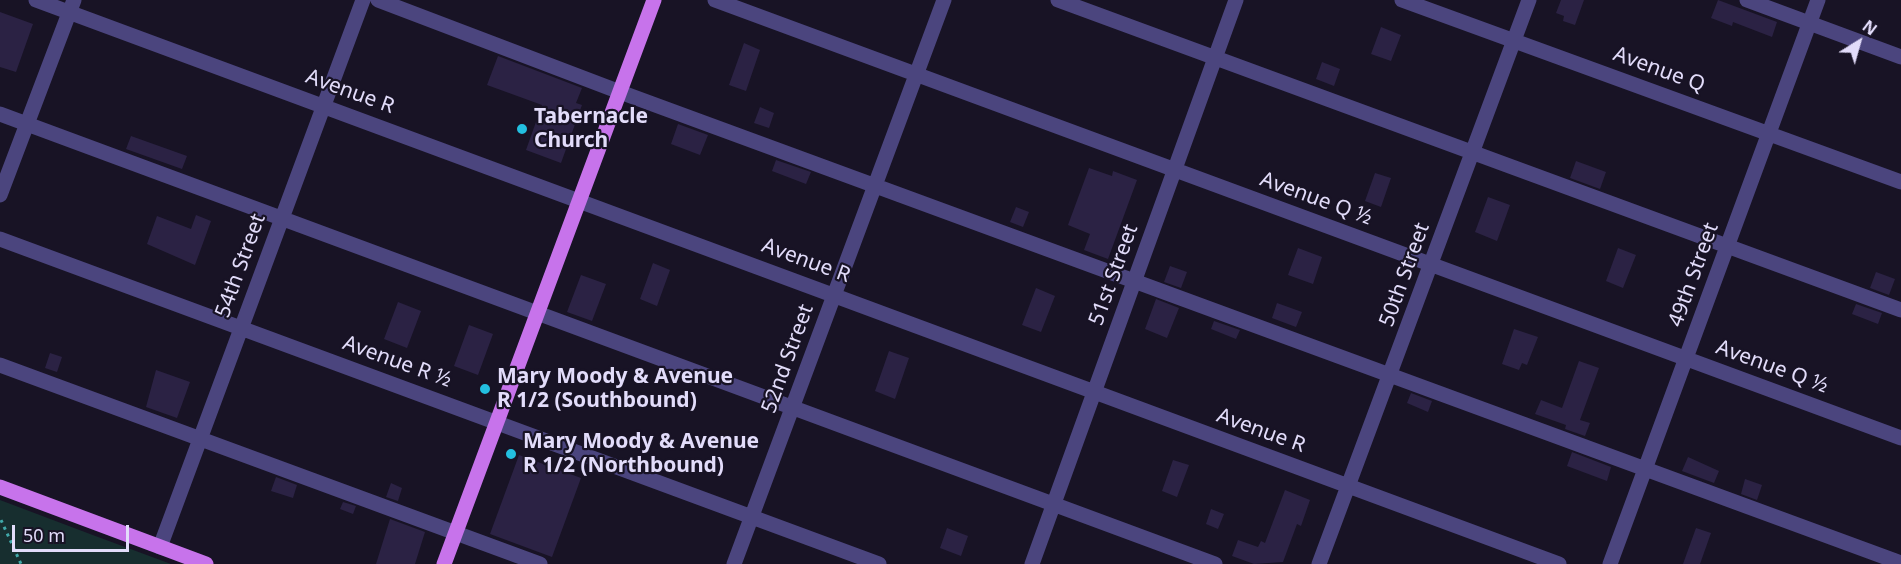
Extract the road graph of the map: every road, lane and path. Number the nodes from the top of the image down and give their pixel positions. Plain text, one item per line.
1 (36, 0) edge
2 (363, 0) edge
3 (378, 0) edge
4 (654, 0) edge
5 (715, 0) edge
6 (944, 0) edge
7 (1059, 0) edge
8 (1236, 0) edge
9 (1402, 0) edge
10 (1528, 0) edge
11 (1747, 0) edge
12 (1818, 0) edge
13 (72, 6) edge
14 (1810, 23) junction
15 (1514, 40) junction
16 (1901, 57) edge
17 (1213, 59) junction
18 (916, 75) junction
19 (620, 92) junction
20 (324, 105) junction
21 (0, 114) edge
22 (27, 124) junction
23 (1769, 132) junction
24 (1472, 153) junction
25 (1174, 168) junction
26 (1901, 182) edge
27 (875, 185) junction
28 (0, 195) edge
29 (579, 200) junction
30 (282, 218) junction
31 (0, 239) edge
32 (1728, 245) junction
33 (1432, 264) junction
34 (1134, 280) junction
35 (835, 294) junction
36 (1901, 310) edge
37 (537, 313) junction
38 (241, 327) junction
39 (1686, 357) junction
40 (0, 365) edge
41 (1390, 375) junction
42 (1095, 392) junction
43 (793, 408) junction
44 (497, 422) junction
45 (1901, 438) edge
46 (200, 439) junction
47 (1646, 468) junction
48 (1348, 485) junction
49 (0, 487) edge
50 (1054, 504) junction
51 (752, 517) junction
52 (1, 520) edge
53 (456, 533) junction
54 (160, 547) junction
55 (1900, 562) edge
56 (21, 564) edge
57 (206, 564) edge
58 (444, 564) edge
59 (540, 564) edge
60 (734, 564) edge
61 (879, 564) edge
62 (1032, 564) edge
63 (1215, 564) edge
64 (1319, 564) edge
65 (1559, 564) edge
66 (1610, 564) edge

1 - 13 street, Avenue R
2 - 20 street, 54th Street
3 - 19 street
4 - 19 main road
5 - 18 street, Avenue Q ½
6 - 18 street, 52nd Street
7 - 17 street
8 - 17 street, 51st Street
9 - 15 street, Avenue Q
10 - 15 street, 50th Street
11 - 14 street
12 - 14 street, 49th Street
13 - 20 street, Avenue R
13 - 22 street
14 - 16 street
14 - 23 street, 49th Street
15 - 23 street, Avenue Q
15 - 24 street, 50th Street
17 - 24 street
17 - 25 street, 51st Street
18 - 25 street, Avenue Q ½
18 - 27 street, 52nd Street
19 - 27 street
19 - 29 main road
20 - 29 street, Avenue R
20 - 30 street, 54th Street
21 - 22 street
22 - 28 street
22 - 30 street
23 - 26 street, Avenue Q
23 - 32 street, 49th Street
24 - 32 street
24 - 33 street, 50th Street
25 - 33 street, Avenue Q ½
25 - 34 street, 51st Street
27 - 34 street
27 - 35 street, 52nd Street
29 - 35 street, Avenue R
29 - 37 main road
30 - 37 street
30 - 38 street, 54th Street
31 - 38 street, Avenue R ½
32 - 36 street
32 - 39 street, 49th Street
33 - 39 street, Avenue Q ½
33 - 41 street, 50th Street
34 - 41 street
34 - 42 street, 51st Street
35 - 42 street, Avenue R
35 - 43 street, 52nd Street
37 - 43 street
37 - 44 main road
38 - 44 street, Avenue R ½
38 - 46 street, 54th Street
39 - 45 street, Avenue Q ½
39 - 47 street, 49th Street
40 - 46 street
41 - 47 street
41 - 48 street, 50th Street
42 - 48 street, Avenue R
42 - 50 street, 51st Street
43 - 50 street
43 - 51 street, 52nd Street
44 - 51 street, Avenue R ½
44 - 53 main road
46 - 53 street
46 - 54 street, 54th Street
47 - 55 street
47 - 66 street, 49th Street
48 - 64 street, 50th Street
48 - 65 street, Avenue R
49 - 54 main road
50 - 62 street, 51st Street
50 - 63 street
51 - 60 street, 52nd Street
51 - 61 street, Avenue R ½
52 - 56 path
53 - 58 main road
53 - 59 street
54 - 57 main road

